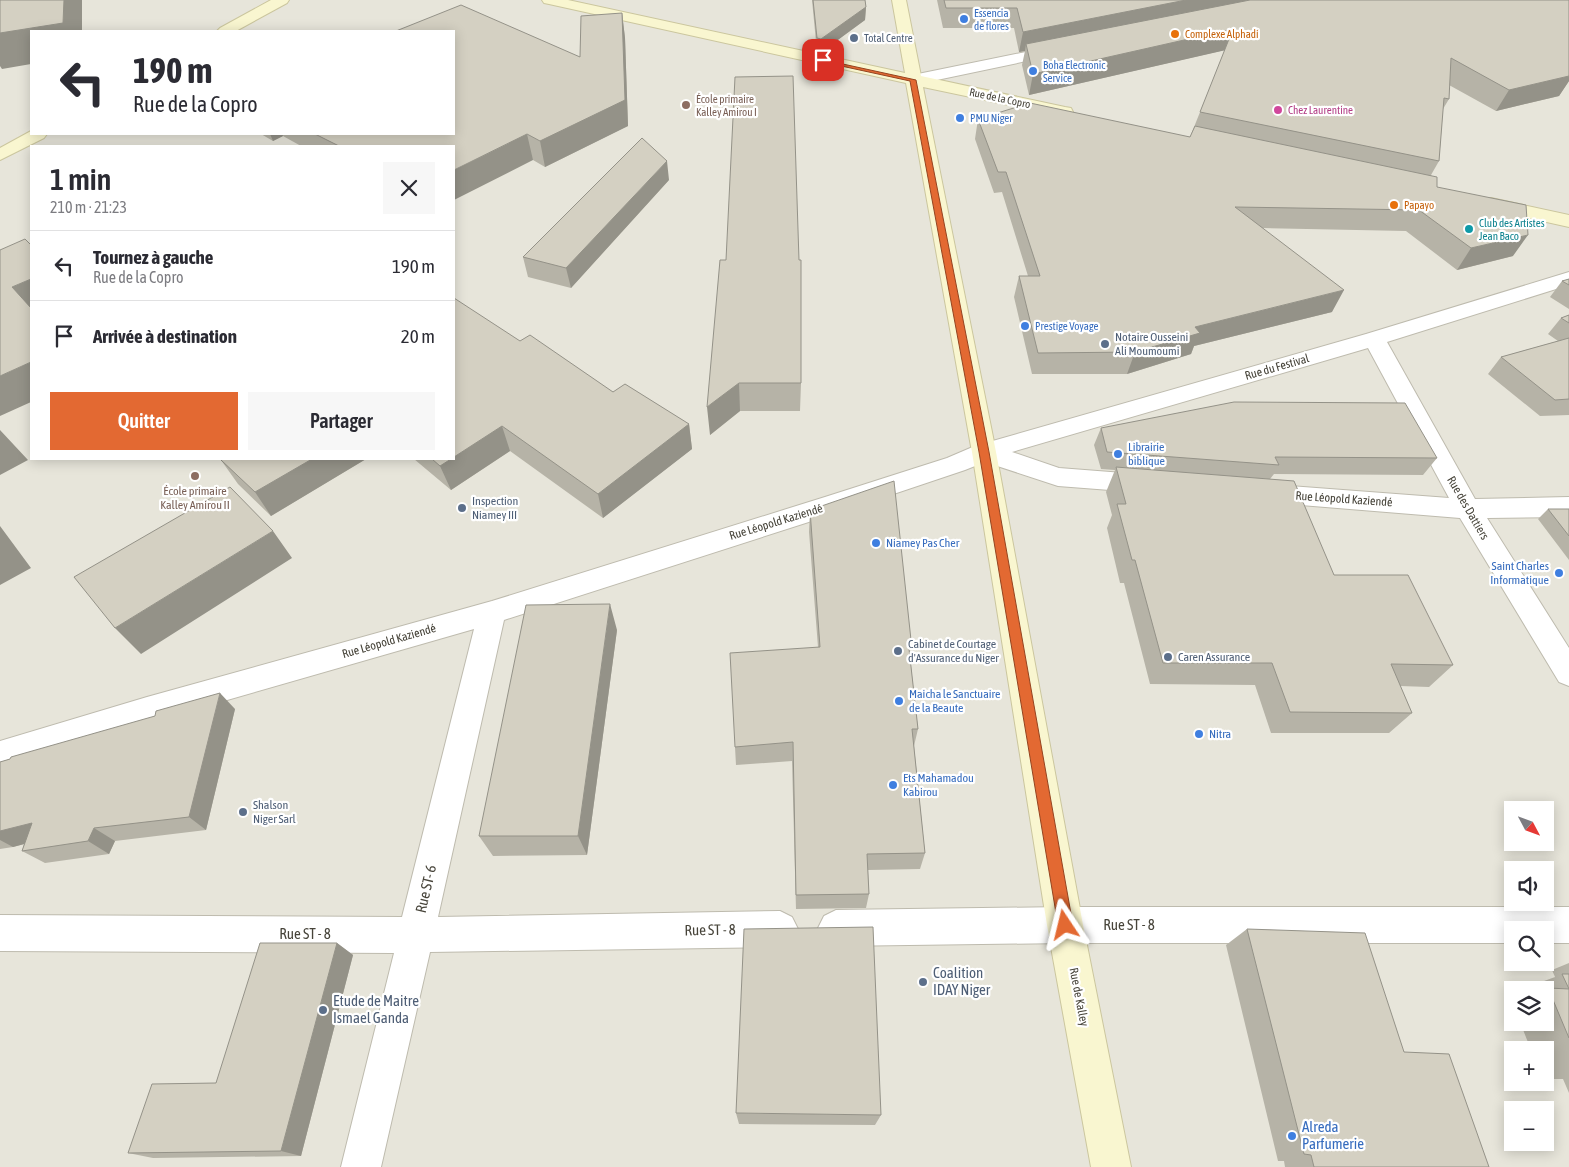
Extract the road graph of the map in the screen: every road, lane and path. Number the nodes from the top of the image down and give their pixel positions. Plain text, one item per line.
1 (282, 0) edge
2 (549, 0) edge
3 (898, 0) edge
4 (227, 30) edge
5 (1079, 46) edge
6 (913, 80) junction
7 (1083, 116) edge
8 (36, 135) edge
9 (0, 155) edge
10 (1474, 200) edge
11 (1569, 221) edge
12 (1569, 278) edge
13 (1374, 340) junction
14 (984, 452) junction
15 (1175, 486) edge
16 (1243, 491) edge
17 (1569, 507) edge
18 (1468, 509) junction
19 (492, 612) junction
20 (1569, 673) edge
21 (0, 755) edge
22 (1065, 925) junction
23 (1569, 925) edge
24 (0, 933) edge
25 (415, 935) junction
26 (361, 1167) edge
27 (1111, 1167) edge

1 - 4 street
2 - 6 street, Rue de la Copro
3 - 6 street, Rue de Kalley
5 - 6 street
6 - 7 street, Rue de la Copro
6 - 14 street, Rue de Kalley
8 - 9 street
10 - 11 street
12 - 13 street, Rue du Festival
13 - 14 street, Rue du Festival
13 - 18 street, Rue des Dattiers
14 - 15 street
14 - 19 street, Rue Léopold Kaziendé
14 - 22 street, Rue de Kalley
16 - 18 street, Rue Léopold Kaziendé
17 - 18 street, Rue Léopold Kaziendé
18 - 20 street, Rue des Dattiers
19 - 21 street, Rue Léopold Kaziendé
19 - 25 street, Rue ST- 6
22 - 23 street, Rue ST - 8
22 - 25 street, Rue ST - 8
22 - 27 street, Rue de Kalley
24 - 25 street, Rue ST - 8
25 - 26 street, Rue ST- 6

